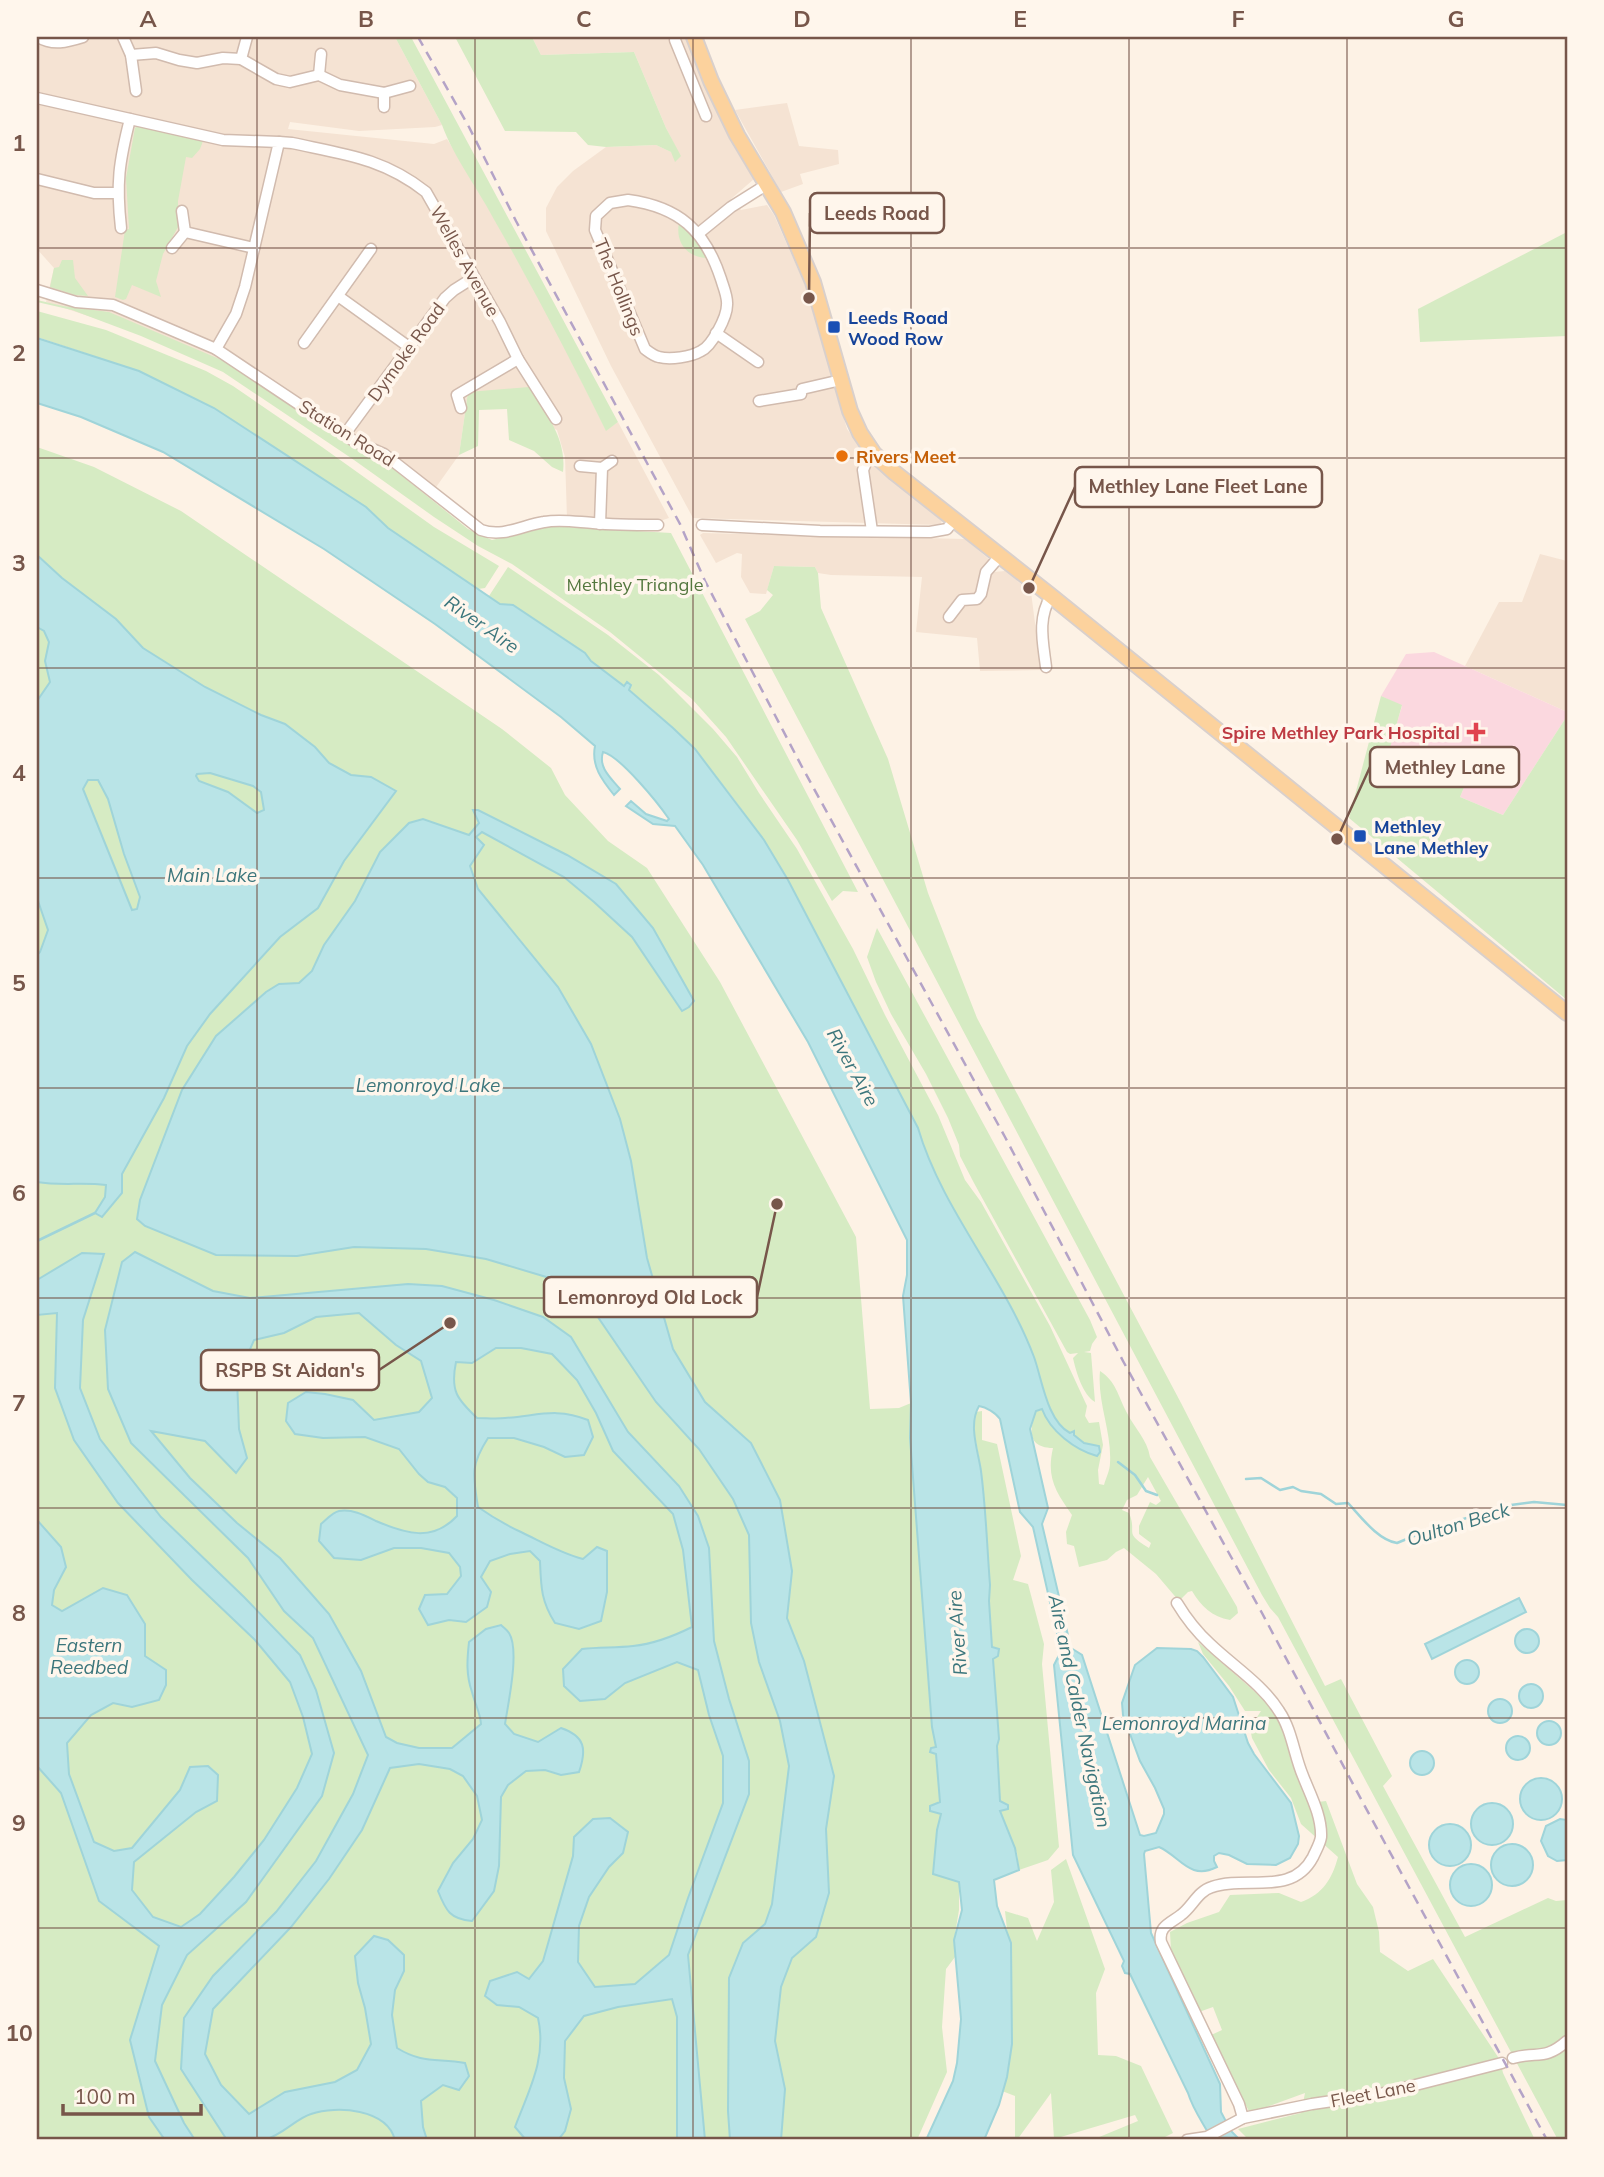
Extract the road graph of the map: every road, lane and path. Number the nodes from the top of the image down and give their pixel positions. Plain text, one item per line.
1 (38, 37) edge
2 (83, 37) edge
3 (123, 37) edge
4 (247, 37) edge
5 (694, 37) edge
6 (675, 40) dead end
7 (321, 54) dead end
8 (131, 55) junction
9 (241, 59) junction
10 (705, 65) junction
11 (689, 73) junction
12 (319, 75) junction
13 (410, 86) dead end
14 (136, 91) dead end
15 (384, 93) junction
16 (37, 98) edge
17 (384, 107) dead end
18 (706, 116) dead end
19 (130, 119) junction
20 (279, 142) junction
21 (37, 179) edge
22 (766, 185) junction
23 (117, 193) junction
24 (182, 211) dead end
25 (121, 228) dead end
26 (185, 232) junction
27 (699, 233) junction
28 (172, 248) dead end
29 (254, 248) junction
30 (371, 249) dead end
31 (473, 278) junction
32 (37, 290) edge
33 (338, 296) junction
34 (716, 333) junction
35 (304, 343) dead end
36 (409, 347) junction
37 (216, 349) junction
38 (518, 359) junction
39 (758, 362) dead end
40 (841, 380) junction
41 (758, 401) dead end
42 (461, 408) dead end
43 (556, 419) dead end
44 (345, 434) junction
45 (874, 454) junction
46 (612, 461) dead end
47 (580, 466) dead end
48 (602, 468) junction
49 (954, 520) junction
50 (600, 524) junction
51 (702, 524) dead end
52 (658, 525) dead end
53 (872, 531) junction
54 (1000, 556) junction
55 (1051, 596) junction
56 (949, 617) dead end
57 (1046, 667) dead end
58 (1567, 1013) edge
59 (1177, 1602) dead end
60 (1567, 2041) edge
61 (1513, 2058) dead end
62 (1502, 2063) dead end
63 (1244, 2118) junction
64 (1187, 2140) edge

1 - 2 street
3 - 8 street
4 - 9 street
5 - 10 main road
6 - 11 street
7 - 12 street
8 - 9 street
8 - 14 street
9 - 12 street
10 - 11 street
10 - 22 main road
11 - 18 street
12 - 15 street
13 - 15 street
15 - 17 street
16 - 19 street, Welles Avenue
19 - 20 street, Welles Avenue
19 - 23 street
20 - 29 street
20 - 31 street, Welles Avenue
21 - 23 street
22 - 27 street
22 - 40 main road
23 - 25 street
24 - 26 street
26 - 28 street
26 - 29 street
27 - 34 street, The Hollings
27 - 34 street, The Hollings
29 - 37 street
30 - 33 street
31 - 36 street, Dymoke Road
31 - 38 street, Welles Avenue
32 - 37 street, Station Road
33 - 35 street
33 - 36 street
34 - 39 street
36 - 44 street, Dymoke Road
37 - 44 street, Station Road
38 - 42 street
38 - 43 street, Welles Avenue
40 - 41 street
40 - 45 main road
44 - 50 street, Station Road
45 - 49 main road
45 - 53 street
46 - 48 street
47 - 48 street
48 - 50 street
49 - 53 street
49 - 54 main road
50 - 52 street, Station Road
51 - 53 street
54 - 55 main road
54 - 56 street
55 - 57 street
55 - 58 main road
59 - 63 street
60 - 61 street
62 - 63 street, Fleet Lane
63 - 64 street, Fleet Lane

